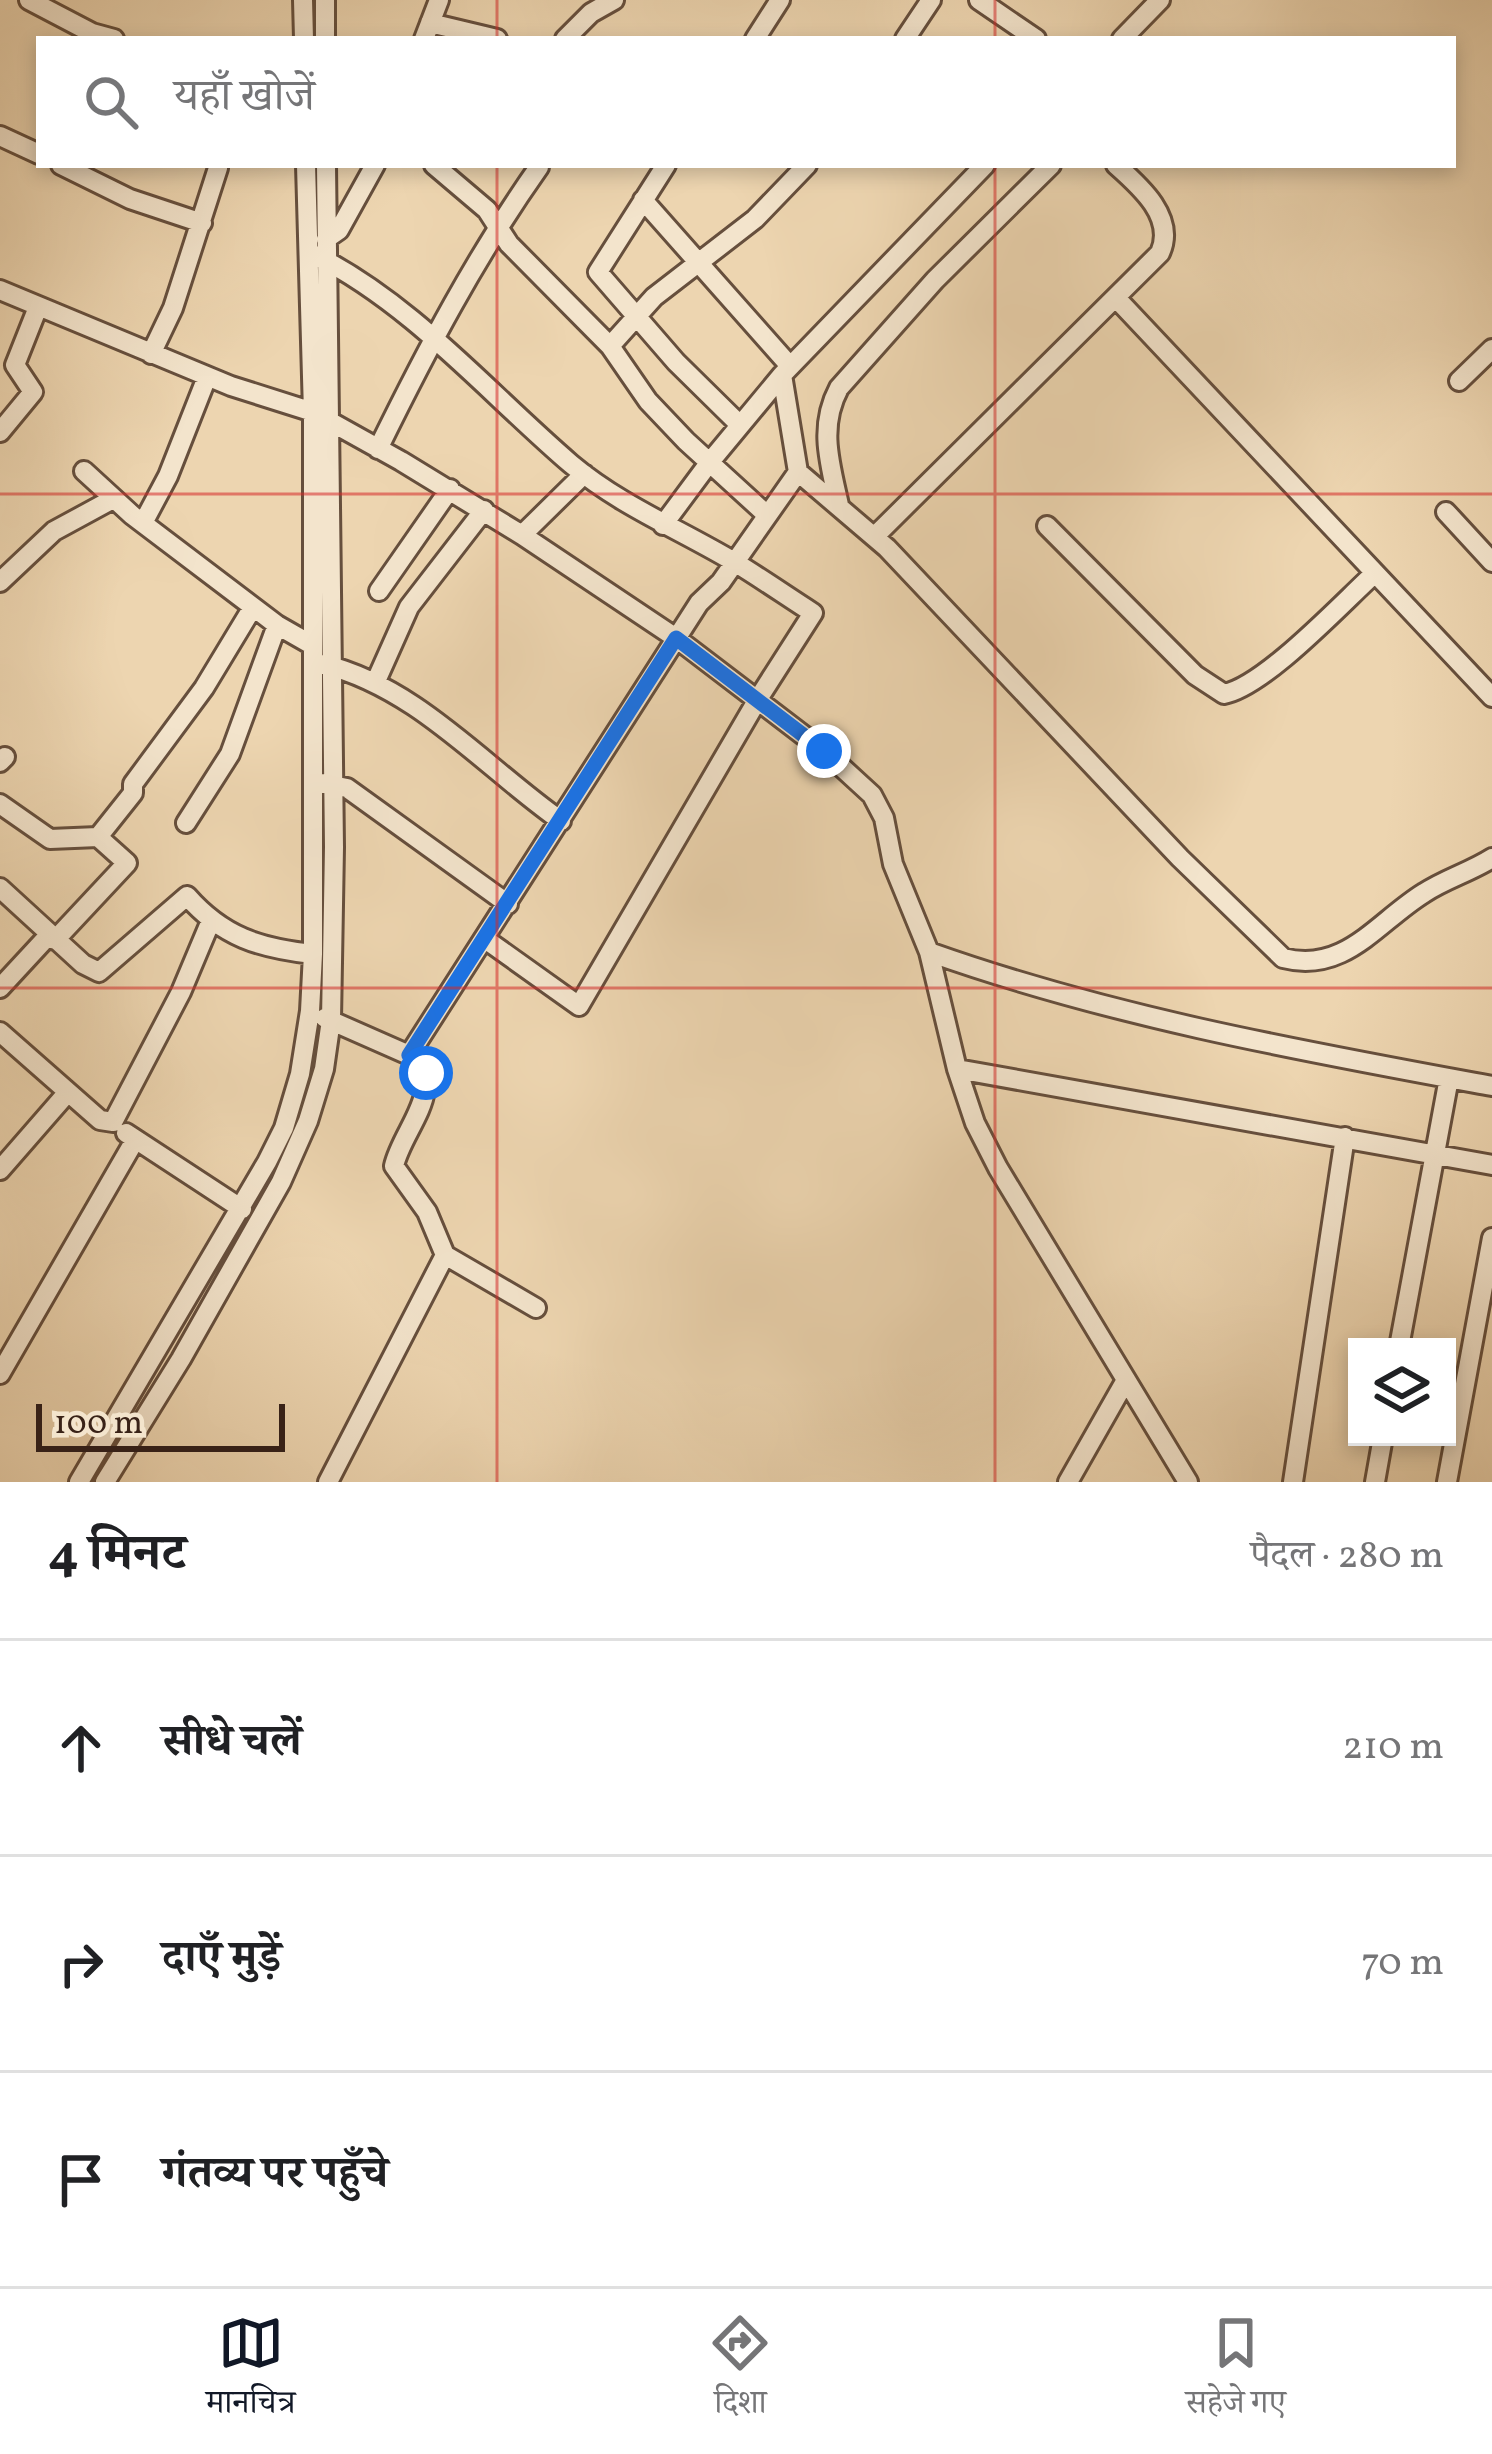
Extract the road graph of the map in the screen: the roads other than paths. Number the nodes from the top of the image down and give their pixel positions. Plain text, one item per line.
1 (303, 0) edge
2 (325, 0) edge
3 (439, 0) edge
4 (614, 0) edge
5 (780, 0) edge
6 (931, 0) edge
7 (980, 0) edge
8 (32, 1) edge
9 (1156, 1) edge
10 (427, 31) edge
11 (103, 36) edge
12 (304, 36) edge
13 (325, 36) edge
14 (470, 36) edge
15 (568, 36) edge
16 (757, 36) edge
17 (907, 36) edge
18 (1032, 36) edge
19 (1125, 36) edge
20 (0, 136) edge
21 (36, 153) edge
22 (67, 168) edge
23 (218, 168) dead end
24 (305, 168) edge
25 (326, 168) edge
26 (373, 168) edge
27 (538, 168) edge
28 (664, 168) edge
29 (804, 168) edge
30 (982, 168) edge
31 (1048, 168) edge
32 (1119, 168) edge
33 (457, 172) edge
34 (643, 200) junction
35 (202, 224) junction
36 (497, 225) junction
37 (326, 239) junction
38 (316, 256) junction
39 (699, 266) junction
40 (0, 291) edge
41 (1117, 299) junction
42 (38, 307) junction
43 (634, 315) junction
44 (432, 339) junction
45 (610, 346) junction
46 (1492, 349) edge
47 (151, 354) junction
48 (786, 370) junction
49 (207, 377) junction
50 (1460, 381) dead end
51 (313, 412) junction
52 (331, 422) junction
53 (740, 425) junction
54 (0, 432) edge
55 (378, 448) junction
56 (709, 463) junction
57 (84, 471) dead end
58 (798, 472) junction
59 (584, 474) junction
60 (449, 489) junction
61 (113, 499) junction
62 (838, 505) junction
63 (484, 510) junction
64 (1446, 512) dead end
65 (767, 515) junction
66 (142, 523) junction
67 (663, 525) junction
68 (1047, 526) dead end
69 (522, 535) junction
70 (874, 537) junction
71 (734, 562) junction
72 (1492, 562) edge
73 (1375, 573) junction
74 (0, 582) edge
75 (379, 590) dead end
76 (253, 607) junction
77 (277, 625) junction
78 (676, 638) junction
79 (318, 657) junction
80 (376, 681) junction
81 (1492, 697) edge
82 (758, 699) junction
83 (323, 784) junction
84 (0, 804) edge
85 (561, 821) junction
86 (186, 823) dead end
87 (98, 837) junction
88 (1492, 858) edge
89 (0, 888) edge
90 (508, 904) junction
91 (210, 923) junction
92 (52, 938) junction
93 (485, 939) junction
94 (929, 952) junction
95 (313, 954) junction
96 (0, 988) edge
97 (310, 1011) junction
98 (331, 1021) junction
99 (0, 1032) edge
100 (409, 1055) junction
101 (957, 1069) junction
102 (1449, 1078) junction
103 (1492, 1086) edge
104 (68, 1092) junction
105 (113, 1122) junction
106 (1345, 1138) junction
107 (135, 1140) junction
108 (1435, 1155) junction
109 (1492, 1165) edge
110 (0, 1170) edge
111 (242, 1209) junction
112 (1492, 1238) edge
113 (445, 1255) junction
114 (536, 1308) dead end
115 (1402, 1338) edge
116 (0, 1374) edge
117 (1126, 1380) junction
118 (1381, 1446) edge
119 (80, 1482) edge
120 (105, 1482) edge
121 (328, 1482) edge
122 (1068, 1482) edge
123 (1188, 1482) edge
124 (1293, 1482) edge
125 (1375, 1482) edge
126 (1448, 1482) edge

1 - 12 street
2 - 13 street
3 - 10 street
4 - 15 street
5 - 16 street
6 - 17 street
7 - 18 street
8 - 11 street
9 - 19 street
10 - 14 street
20 - 21 street
22 - 35 street
23 - 35 street
24 - 38 street
25 - 37 street
26 - 37 street
27 - 36 street
28 - 34 street
29 - 39 street
30 - 48 street
31 - 62 street
32 - 41 street
33 - 36 street
34 - 39 street
34 - 43 street
35 - 47 street
36 - 44 street
36 - 45 street
37 - 38 street
38 - 44 street
38 - 51 street
38 - 52 street
39 - 43 street
39 - 48 street
40 - 42 street
41 - 70 street
41 - 73 street
42 - 47 street
42 - 54 street
43 - 45 street
43 - 53 street
44 - 55 street
44 - 59 street
45 - 56 street
46 - 50 street
47 - 49 street
48 - 53 street
48 - 58 street
49 - 51 street
49 - 66 street
51 - 52 street
51 - 79 street
52 - 55 street
52 - 79 street
53 - 56 street
55 - 60 street
56 - 65 street
56 - 67 street
57 - 61 street
58 - 62 street
58 - 65 street
59 - 67 street
59 - 69 street
60 - 63 street
60 - 75 street
61 - 66 street
61 - 74 street
62 - 70 street
63 - 69 street
63 - 80 street
64 - 72 street
65 - 71 street
66 - 76 street
67 - 71 street
68 - 73 street
69 - 78 street
70 - 88 street
71 - 78 street
71 - 82 street
73 - 81 street
76 - 77 street
76 - 87 street
77 - 79 street
77 - 86 street
78 - 82 street
78 - 85 street
79 - 80 street
79 - 83 street
80 - 85 street
82 - 93 street
82 - 94 street
83 - 90 street
83 - 95 street
83 - 98 street
84 - 87 street
85 - 90 street
87 - 92 street
89 - 92 street
90 - 93 street
91 - 92 street
91 - 95 street
91 - 105 street
92 - 96 street
93 - 100 street
94 - 101 street
94 - 102 street
95 - 97 street
97 - 98 street
97 - 111 street
98 - 100 street
98 - 120 street
99 - 104 street
100 - 113 street
101 - 106 street
101 - 117 street
102 - 103 street
102 - 108 street
104 - 105 street
104 - 110 street
105 - 107 street
106 - 108 street
106 - 124 street
107 - 111 street
107 - 116 street
108 - 109 street
108 - 115 street
111 - 119 street
112 - 126 street
113 - 114 street
113 - 121 street
117 - 122 street
117 - 123 street
118 - 125 street

